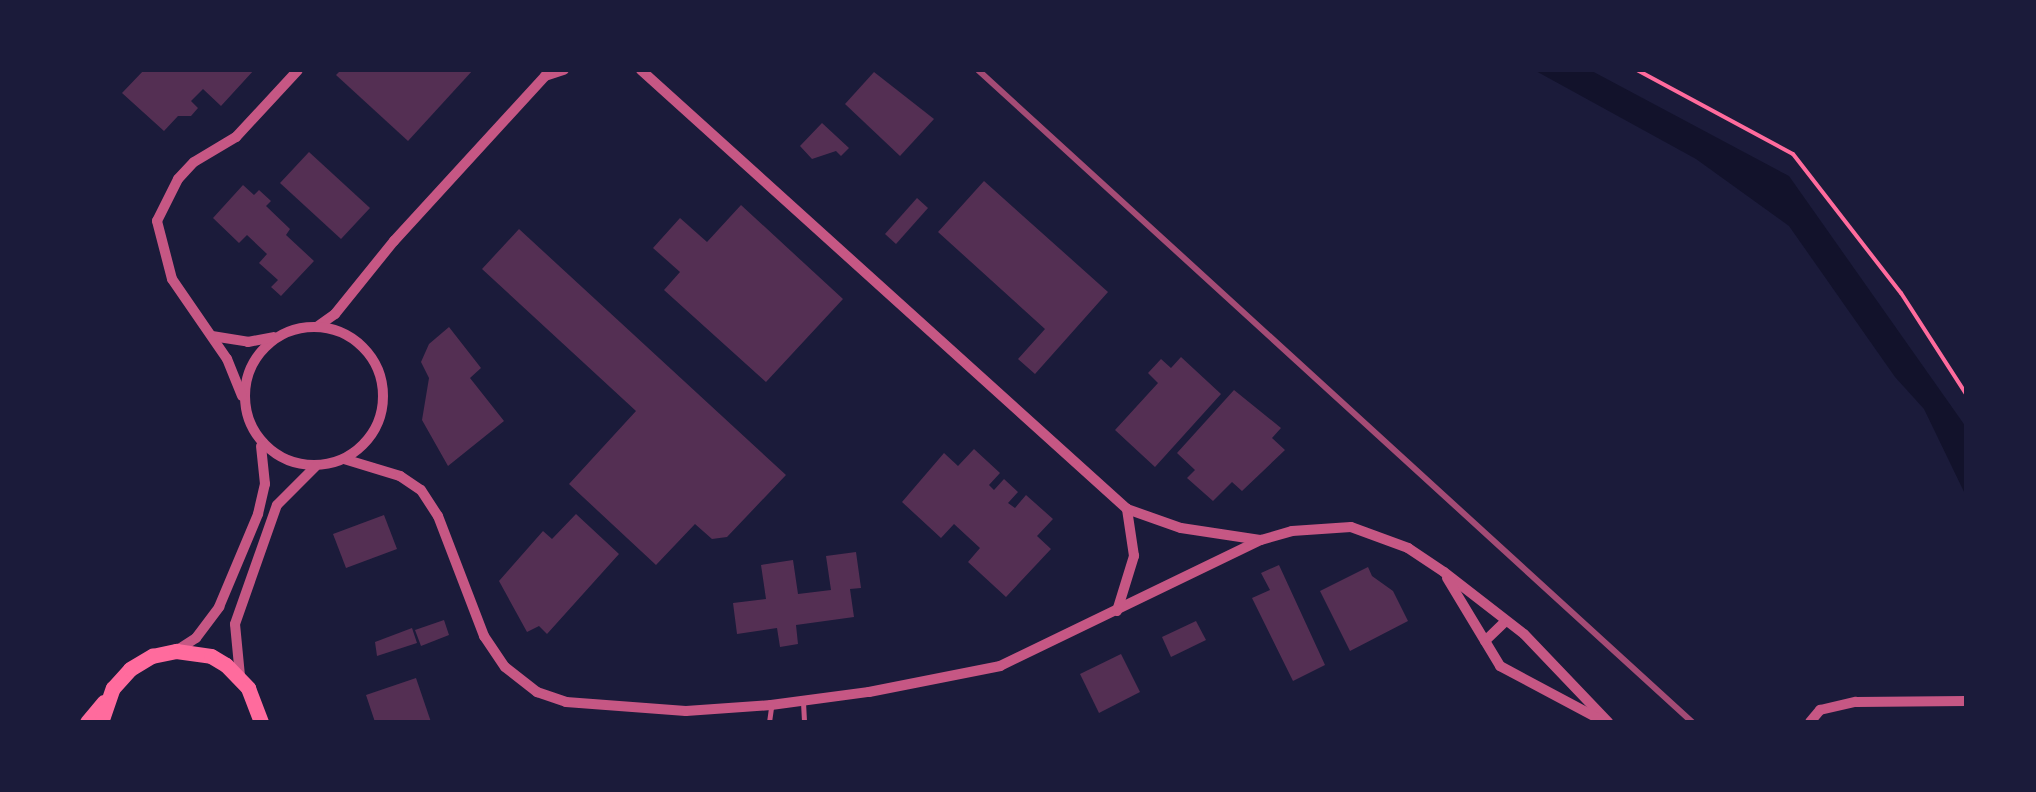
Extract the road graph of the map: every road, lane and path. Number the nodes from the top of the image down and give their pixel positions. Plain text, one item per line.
1 (298, 70) edge
2 (564, 70) edge
3 (1636, 70) edge
4 (638, 71) edge
5 (547, 73) edge
6 (317, 326) junction
7 (212, 336) junction
8 (280, 336) junction
9 (1966, 394) edge
10 (244, 400) junction
11 (260, 440) junction
12 (344, 459) junction
13 (316, 466) junction
14 (1127, 509) junction
15 (1261, 540) junction
16 (1444, 572) junction
17 (1117, 611) junction
18 (1506, 621) junction
19 (1485, 641) junction
20 (176, 651) junction
21 (240, 676) junction
22 (107, 699) junction
23 (803, 702) junction
24 (1966, 702) edge
25 (771, 705) junction
26 (86, 722) edge
27 (100, 722) edge
28 (261, 722) edge
29 (769, 722) edge
30 (804, 722) edge
31 (1606, 722) edge
32 (1810, 722) edge

1 - 7 street
2 - 5 street
3 - 9 path
4 - 14 street
5 - 6 street
6 - 8 street
6 - 12 street
7 - 8 street
7 - 10 street
8 - 10 street
10 - 11 street
11 - 13 street
11 - 20 street
12 - 13 street
12 - 25 street
13 - 21 street
14 - 15 street
14 - 17 street
15 - 16 street
15 - 17 street
16 - 18 street
16 - 19 street
17 - 23 street
18 - 19 street
18 - 31 street
19 - 31 street
20 - 21 main road
20 - 22 main road
21 - 28 main road
22 - 26 main road
22 - 27 main road
23 - 25 street
23 - 30 lane
24 - 32 street
25 - 29 lane

